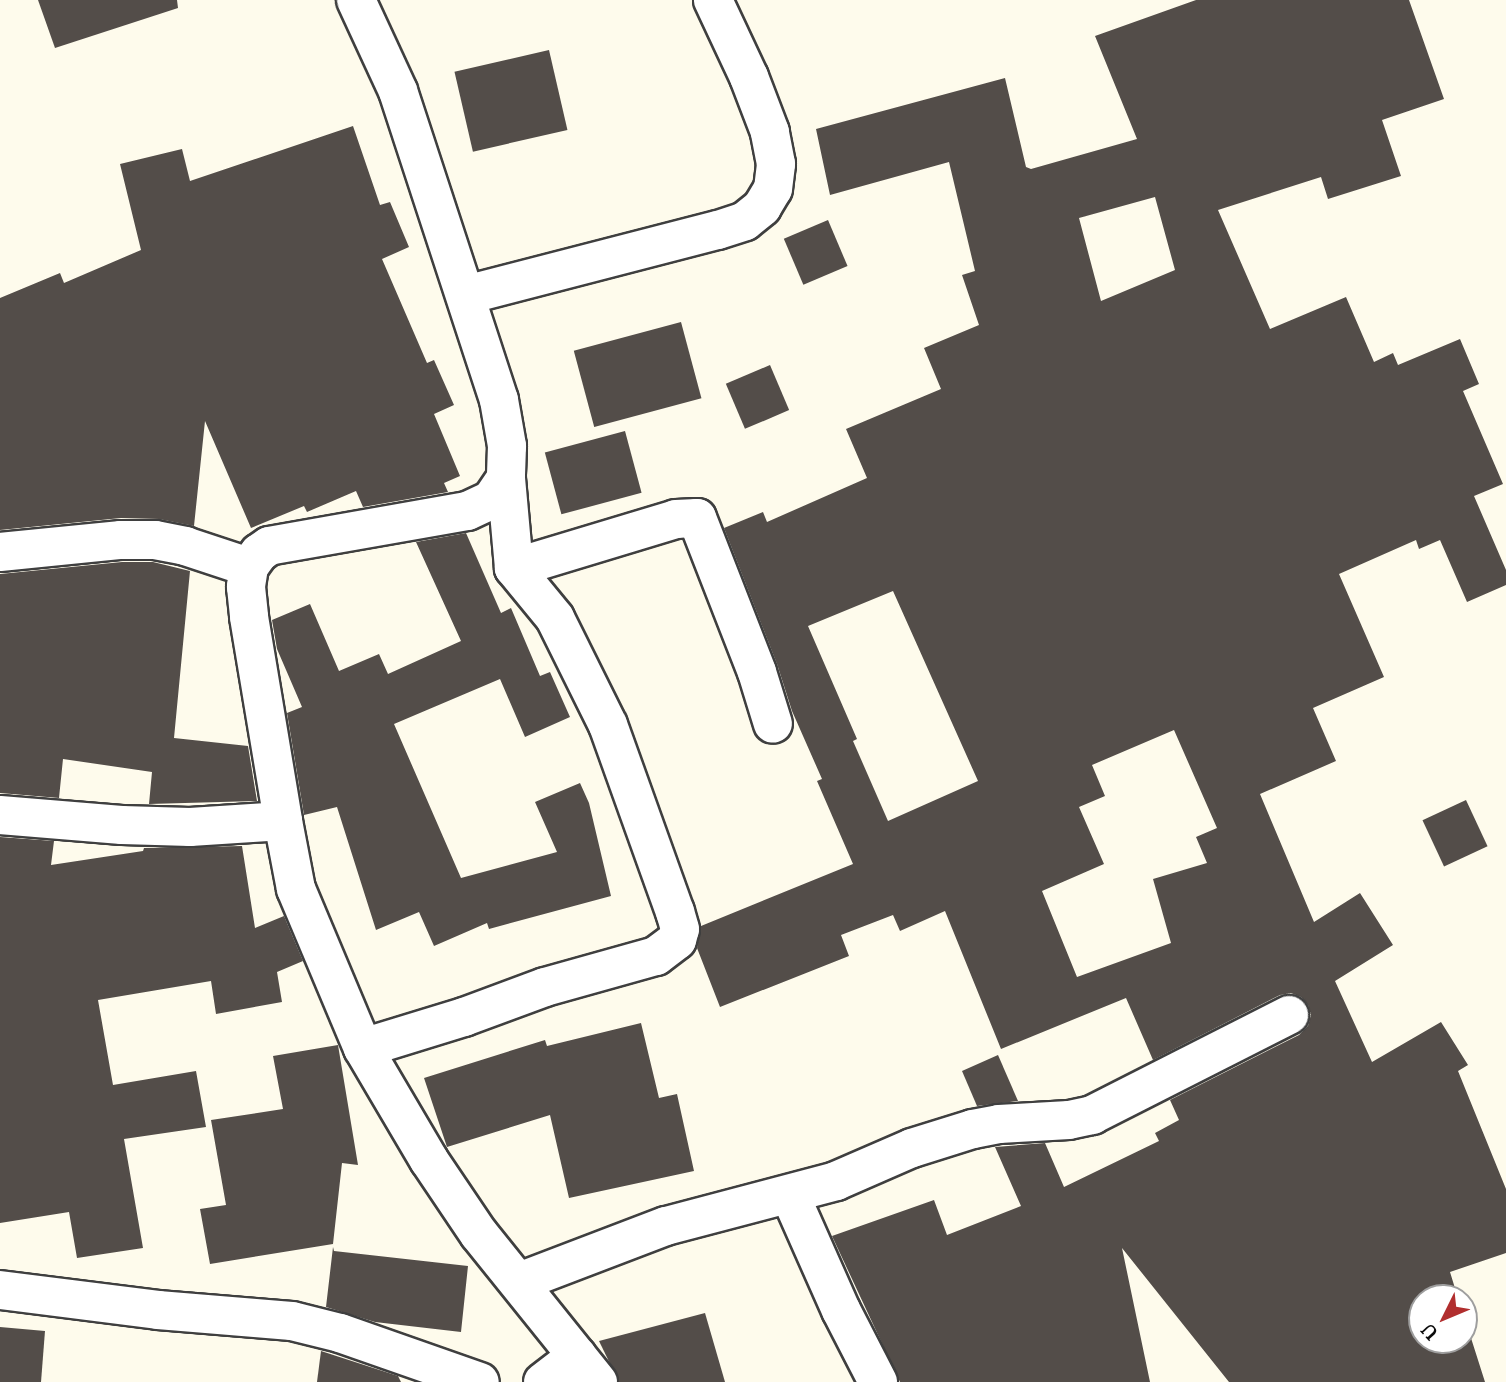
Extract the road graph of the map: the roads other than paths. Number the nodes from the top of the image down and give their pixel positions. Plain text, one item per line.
1 (356, 0) edge
2 (713, 0) edge
3 (466, 295) junction
4 (506, 478) junction
5 (0, 552) edge
6 (249, 567) junction
7 (514, 568) junction
8 (773, 724) dead end
9 (0, 815) edge
10 (283, 821) junction
11 (1289, 1015) dead end
12 (363, 1048) junction
13 (790, 1195) junction
14 (519, 1282) junction
15 (0, 1290) edge
16 (588, 1369) edge
17 (480, 1382) edge
18 (543, 1382) edge
19 (878, 1382) edge

1 - 3 street
2 - 3 street
3 - 4 street
4 - 6 street
4 - 7 street
5 - 6 street
6 - 10 street
7 - 8 street
7 - 12 street
9 - 10 street
10 - 12 street
11 - 13 street
12 - 14 street
13 - 14 street
13 - 19 street
14 - 16 street
15 - 17 street
16 - 18 street

